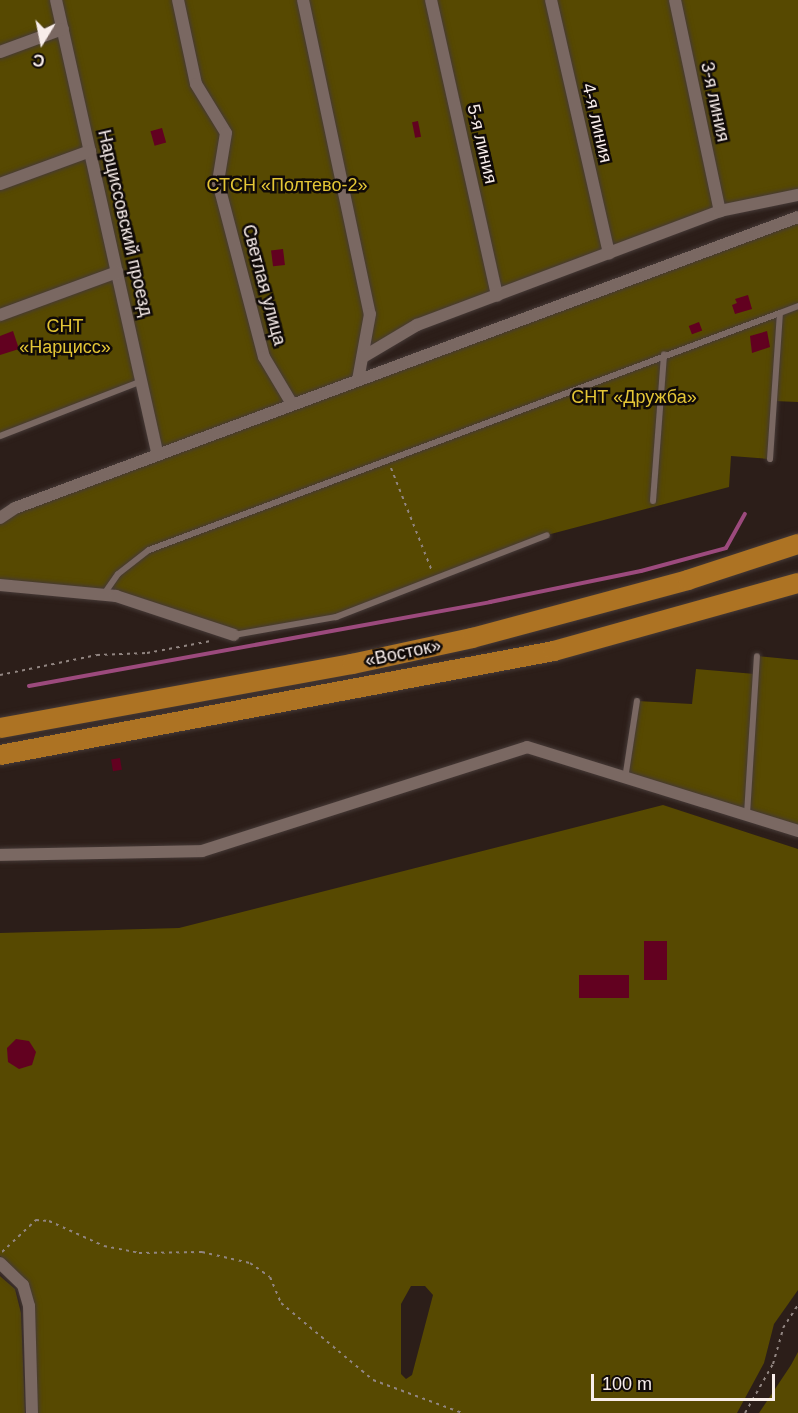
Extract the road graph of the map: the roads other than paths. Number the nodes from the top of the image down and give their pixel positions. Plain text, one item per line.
1 (56, 0) edge
2 (178, 0) edge
3 (303, 0) edge
4 (431, 0) edge
5 (551, 0) edge
6 (675, 0) edge
7 (63, 29) junction
8 (0, 52) edge
9 (90, 151) junction
10 (0, 184) edge
11 (798, 195) edge
12 (720, 212) junction
13 (798, 217) edge
14 (609, 253) junction
15 (117, 272) junction
16 (497, 296) junction
17 (798, 306) edge
18 (780, 313) junction
19 (0, 315) edge
20 (664, 354) junction
21 (363, 357) junction
22 (358, 380) junction
23 (142, 381) junction
24 (292, 404) junction
25 (0, 436) edge
26 (159, 454) junction
27 (770, 459) dead end
28 (653, 501) dead end
29 (0, 518) edge
30 (547, 536) dead end
31 (798, 544) edge
32 (798, 583) edge
33 (0, 585) edge
34 (104, 594) junction
35 (234, 635) joint
36 (757, 656) dead end
37 (637, 701) dead end
38 (0, 728) edge
39 (0, 756) edge
40 (625, 779) junction
41 (747, 814) junction
42 (798, 831) edge
43 (0, 855) edge
44 (0, 1263) edge
45 (32, 1413) edge

1 - 7 street, Нарциссовский проезд
2 - 24 street, Светлая улица
3 - 21 street
4 - 16 street, 5-я линия
5 - 14 street, 4-я линия
6 - 12 street, 3-я линия
7 - 8 street
7 - 9 street, Нарциссовский проезд
9 - 10 street
9 - 15 street, Нарциссовский проезд
11 - 12 street
12 - 14 street
13 - 22 street
14 - 16 street
15 - 19 street
15 - 23 street, Нарциссовский проезд
16 - 21 street
17 - 18 lane
18 - 20 lane
18 - 27 lane
20 - 28 lane
20 - 34 lane
21 - 22 street
22 - 24 street
23 - 25 lane
23 - 26 street, Нарциссовский проезд
24 - 26 street
26 - 29 street
30 - 35 lane
31 - 38 highway, «Восток»
32 - 39 highway, «Восток»
33 - 34 street
34 - 35 street
36 - 41 lane
37 - 40 lane
40 - 41 street
40 - 43 street
41 - 42 street
44 - 45 street

